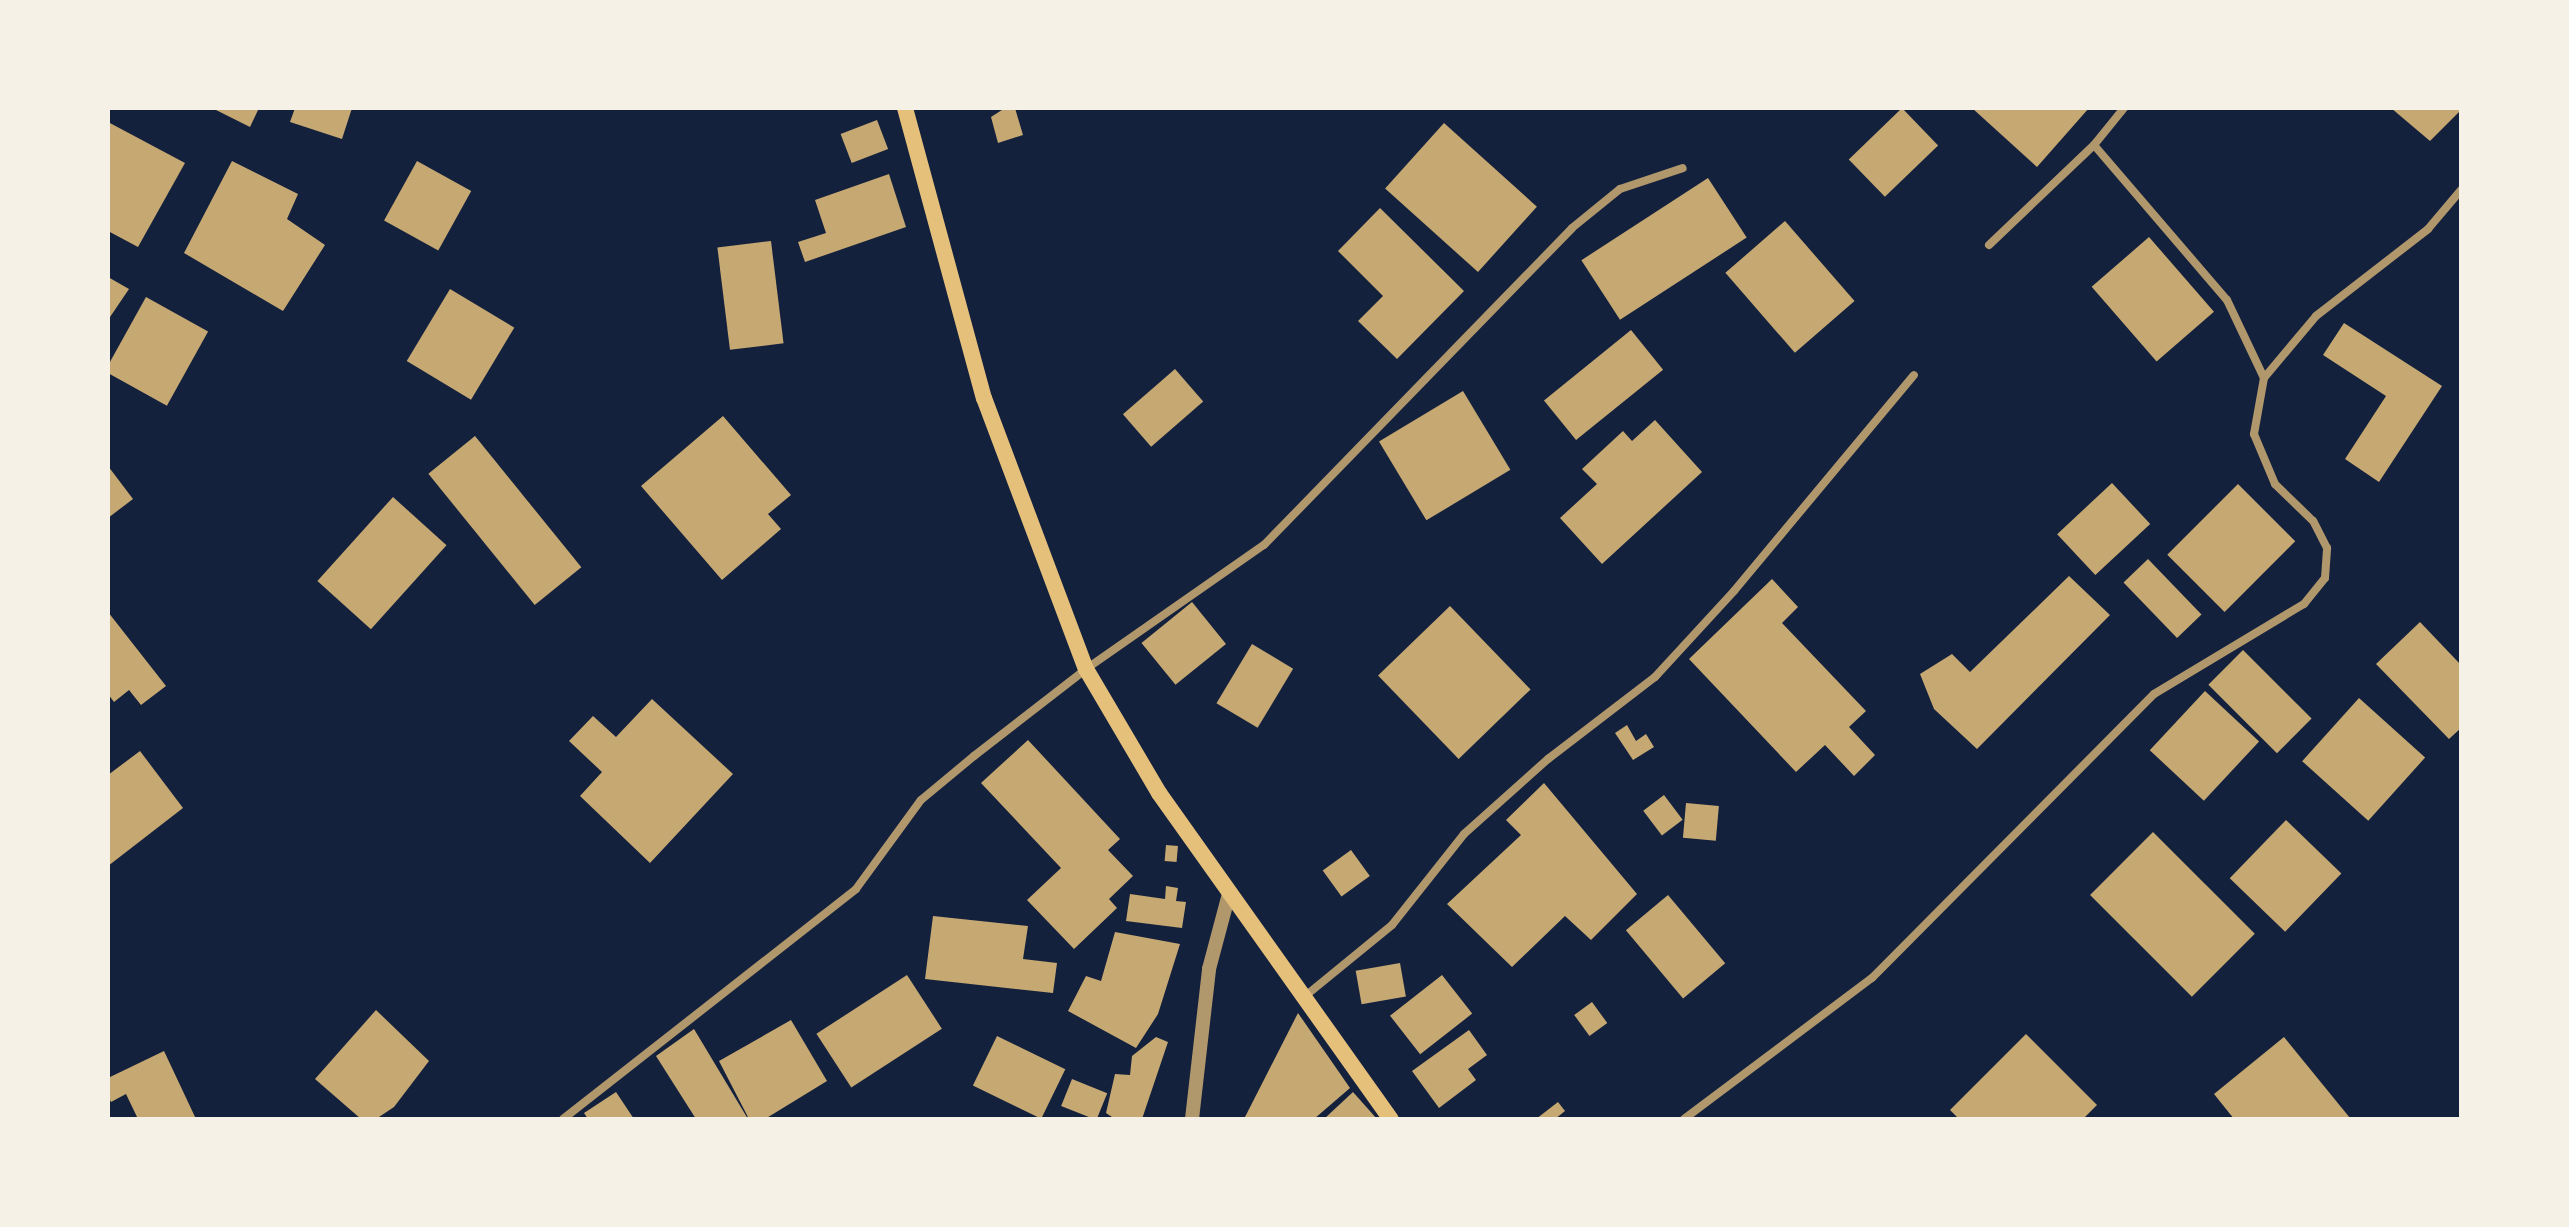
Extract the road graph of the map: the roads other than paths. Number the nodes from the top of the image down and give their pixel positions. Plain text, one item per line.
1 (905, 108) edge
2 (2124, 108) edge
3 (2094, 145) junction
4 (1683, 168) dead end
5 (2461, 190) edge
6 (1989, 245) dead end
7 (1914, 375) dead end
8 (2264, 378) junction
9 (1086, 669) junction
10 (1229, 894) junction
11 (1303, 997) junction
12 (563, 1119) edge
13 (1192, 1119) edge
14 (1391, 1119) edge
15 (1684, 1119) edge

1 - 9 main road
2 - 3 street
3 - 6 street
3 - 8 street
4 - 9 street
5 - 8 street
7 - 11 street
8 - 15 street
9 - 10 main road
9 - 12 street
10 - 11 main road
10 - 13 street
11 - 14 main road

